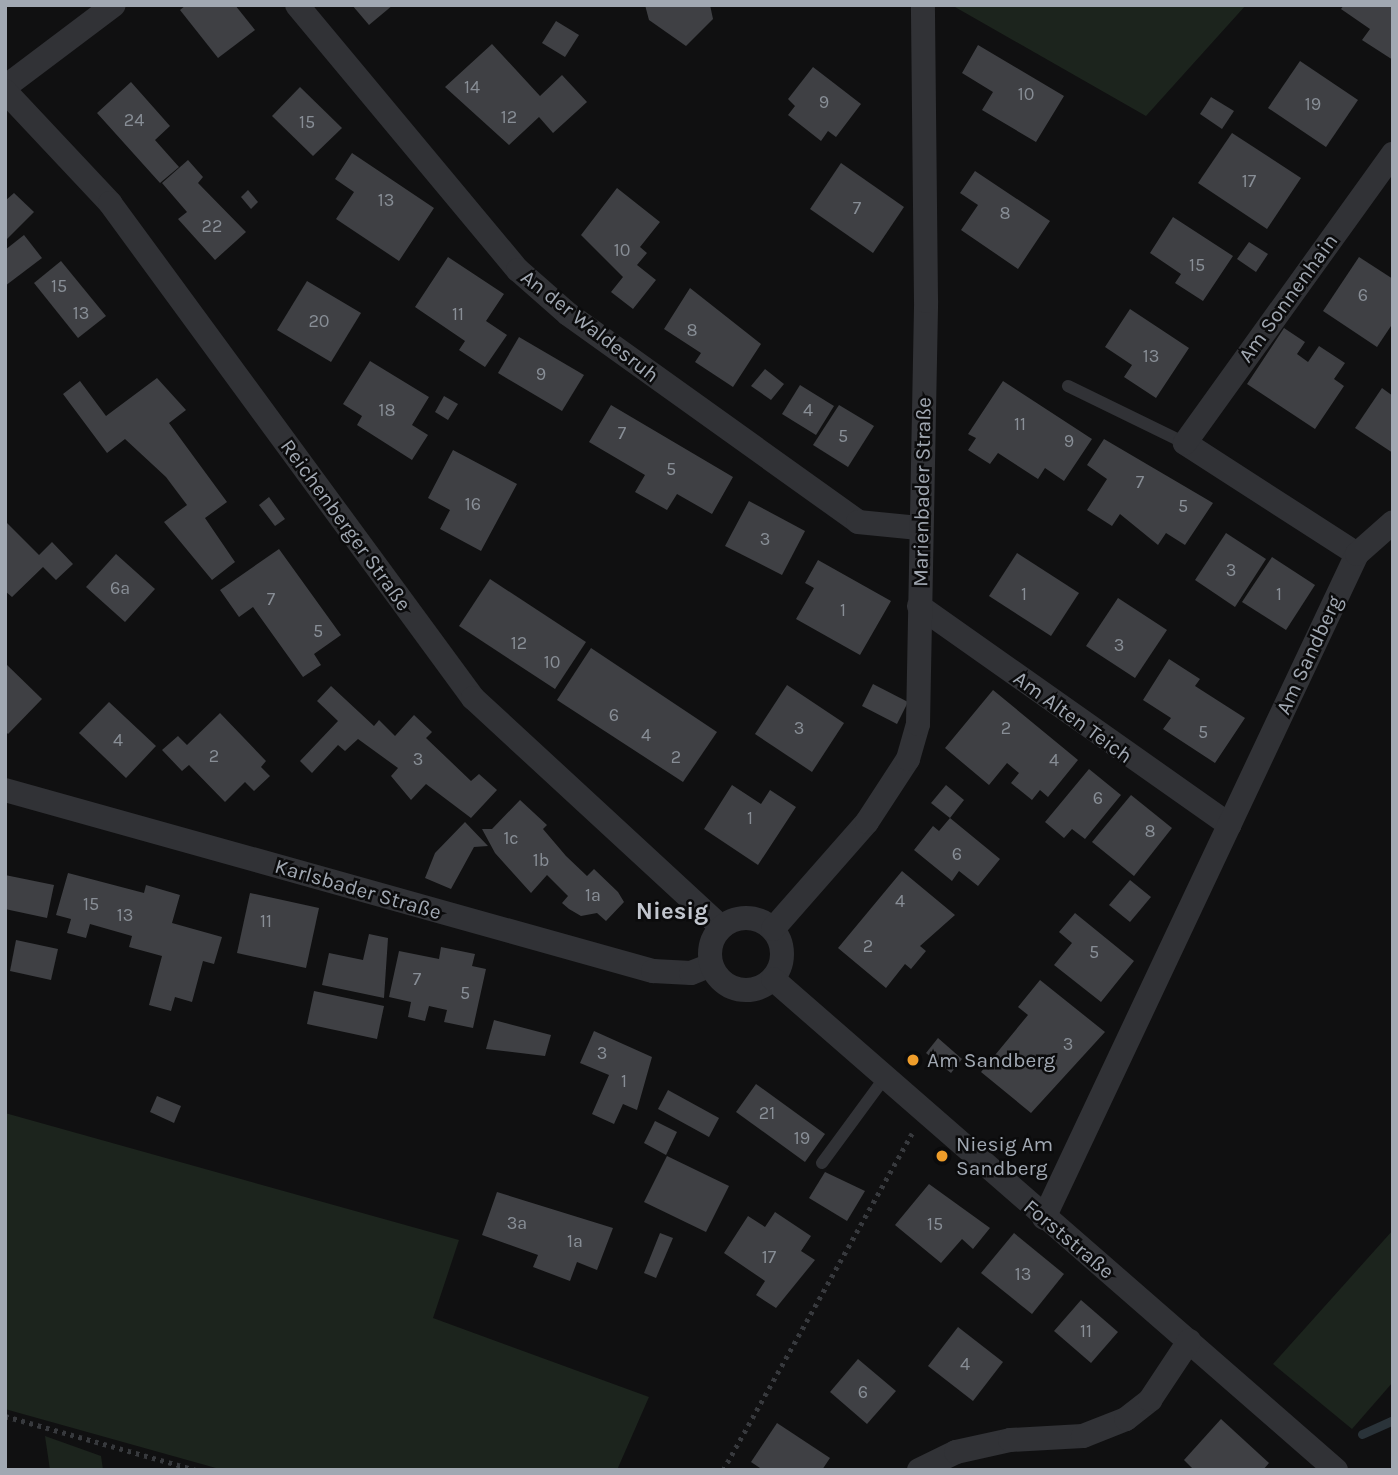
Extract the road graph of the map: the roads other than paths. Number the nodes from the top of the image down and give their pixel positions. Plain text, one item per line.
1 (114, 5) edge
2 (297, 5) edge
3 (923, 5) edge
4 (5, 89) edge
5 (1393, 154) edge
6 (1068, 386) dead end
7 (1185, 443) junction
8 (1393, 522) edge
9 (919, 528) junction
10 (1357, 554) junction
11 (919, 606) junction
12 (5, 790) edge
13 (1229, 825) junction
14 (721, 927) junction
15 (772, 929) junction
16 (711, 965) junction
17 (773, 979) junction
18 (883, 1080) junction
19 (822, 1163) dead end
20 (1044, 1218) junction
21 (1189, 1340) junction
22 (919, 1470) edge
23 (1336, 1470) edge

1 - 4 street
2 - 9 street, An der Waldesruh
3 - 9 street, Marienbader Straße
4 - 14 street, Reichenberger Straße
5 - 7 street, Am Sonnenhain
6 - 7 lane
7 - 10 street
8 - 10 street, Am Sandberg
9 - 11 street, Marienbader Straße
10 - 13 street, Am Sandberg
11 - 13 street, Am Alten Teich
11 - 15 street, Marienbader Straße
12 - 16 street, Karlsbader Straße
13 - 20 street, Am Sandberg
14 - 15 street
14 - 16 street
15 - 17 street
16 - 17 street
17 - 18 street, Forststraße
18 - 19 lane
18 - 20 street, Forststraße
20 - 21 street, Forststraße
21 - 22 street
21 - 23 street, Forststraße

